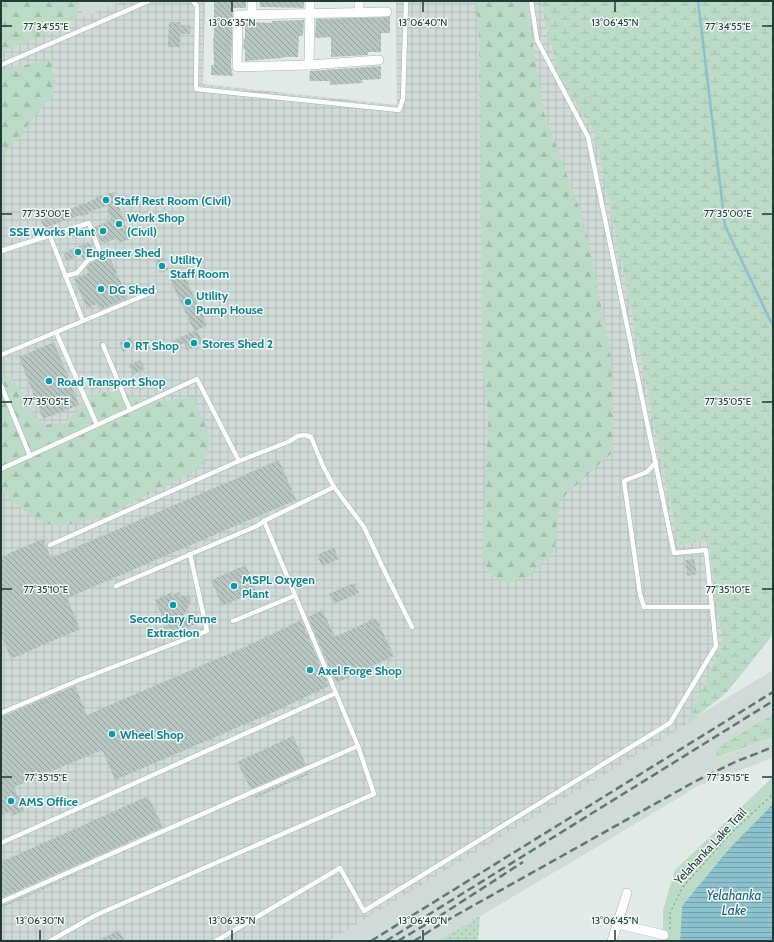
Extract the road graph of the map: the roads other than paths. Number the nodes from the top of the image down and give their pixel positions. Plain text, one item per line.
1 (149, 1) edge
2 (193, 1) edge
3 (252, 1) edge
4 (310, 1) edge
5 (359, 1) edge
6 (406, 1) edge
7 (531, 1) edge
8 (359, 12) junction
9 (387, 12) dead end
10 (310, 13) junction
11 (252, 15) junction
12 (379, 60) dead end
13 (1, 65) edge
14 (310, 65) junction
15 (50, 236) junction
16 (1, 251) edge
17 (65, 276) junction
18 (155, 290) dead end
19 (83, 321) junction
20 (56, 332) junction
21 (103, 345) dead end
22 (1, 355) edge
23 (1, 385) edge
24 (130, 410) junction
25 (98, 425) junction
26 (30, 456) junction
27 (239, 461) junction
28 (656, 462) junction
29 (1, 469) edge
30 (334, 487) junction
31 (264, 521) junction
32 (50, 545) dead end
33 (190, 554) junction
34 (116, 586) dead end
35 (294, 596) junction
36 (712, 607) junction
37 (233, 621) dead end
38 (412, 627) dead end
39 (336, 693) junction
40 (1, 713) edge
41 (358, 746) junction
42 (1, 843) edge
43 (627, 893) dead end
44 (1, 902) edge
45 (618, 924) junction
46 (667, 934) road end
47 (50, 941) edge
48 (216, 941) edge
49 (612, 941) edge

1 - 13 lane
2 - 6 lane
3 - 11 street
4 - 10 street
5 - 8 street
7 - 28 lane
8 - 9 street
8 - 10 street
10 - 11 street
10 - 14 street
11 - 14 street
12 - 14 street
15 - 16 lane
15 - 17 lane
15 - 17 lane
17 - 19 lane
18 - 19 lane
19 - 20 lane
20 - 22 lane
20 - 25 lane
21 - 24 lane
23 - 26 lane
24 - 25 lane
24 - 27 lane
25 - 26 lane
26 - 29 lane
27 - 30 lane
27 - 32 lane
28 - 36 lane
28 - 36 lane
30 - 31 lane
30 - 38 lane
31 - 33 lane
31 - 35 lane
33 - 34 lane
33 - 40 lane
35 - 37 lane
35 - 39 lane
36 - 48 lane
39 - 41 lane
39 - 42 lane
41 - 44 lane
41 - 47 lane
43 - 45 street
45 - 46 street
45 - 49 street

